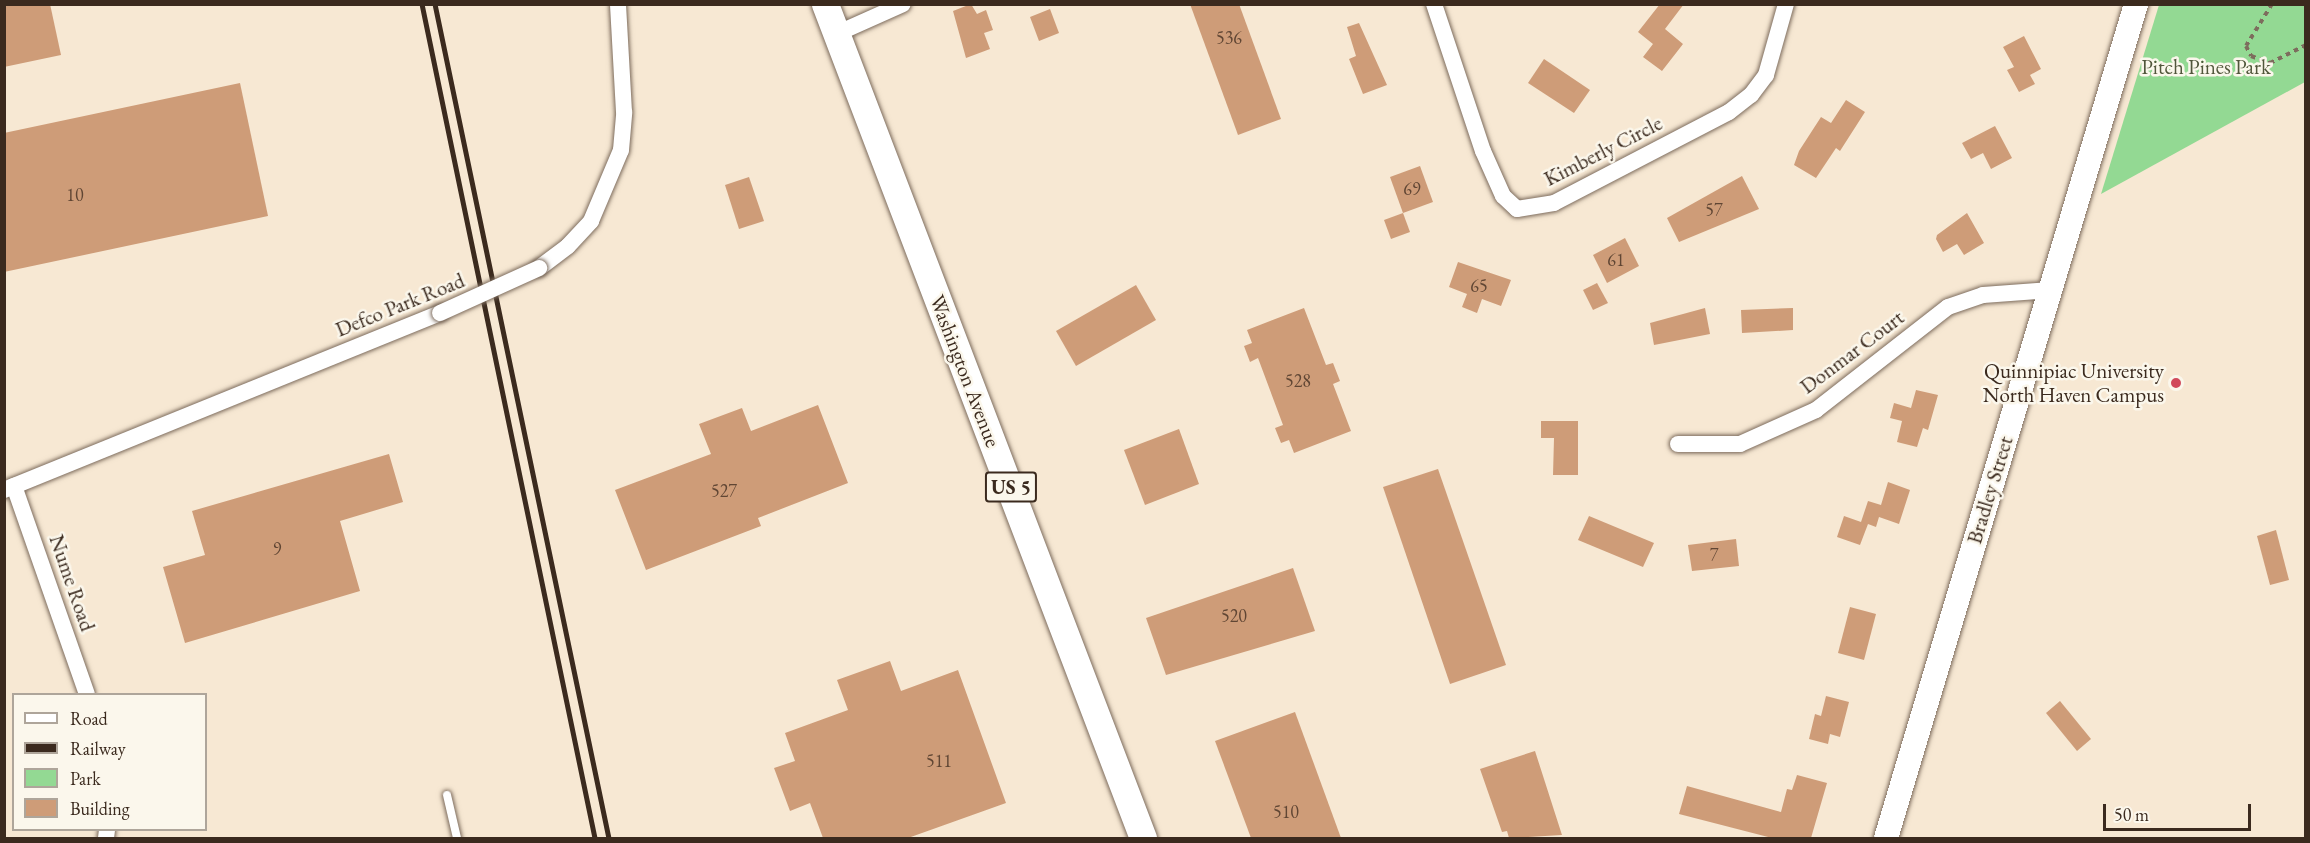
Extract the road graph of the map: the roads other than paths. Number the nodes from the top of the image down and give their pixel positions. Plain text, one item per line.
1 (618, 4) edge
2 (825, 4) edge
3 (903, 4) edge
4 (1434, 4) edge
5 (1786, 4) edge
6 (2136, 4) edge
7 (836, 34) junction
8 (2051, 290) junction
9 (1678, 444) dead end
10 (9, 488) edge
11 (87, 693) edge
12 (447, 795) dead end
13 (457, 838) edge
14 (1143, 838) edge
15 (1886, 838) edge

1 - 10 street, Defco Park Road, bridge
2 - 7 main road, Washington Avenue / US 5
3 - 7 street
4 - 5 street, Kimberly Circle
6 - 8 street, Bradley Street
7 - 14 main road, Washington Avenue / US 5
8 - 9 street, Donmar Court
8 - 15 street, Bradley Street
10 - 11 street, Nume Road
12 - 13 lane

